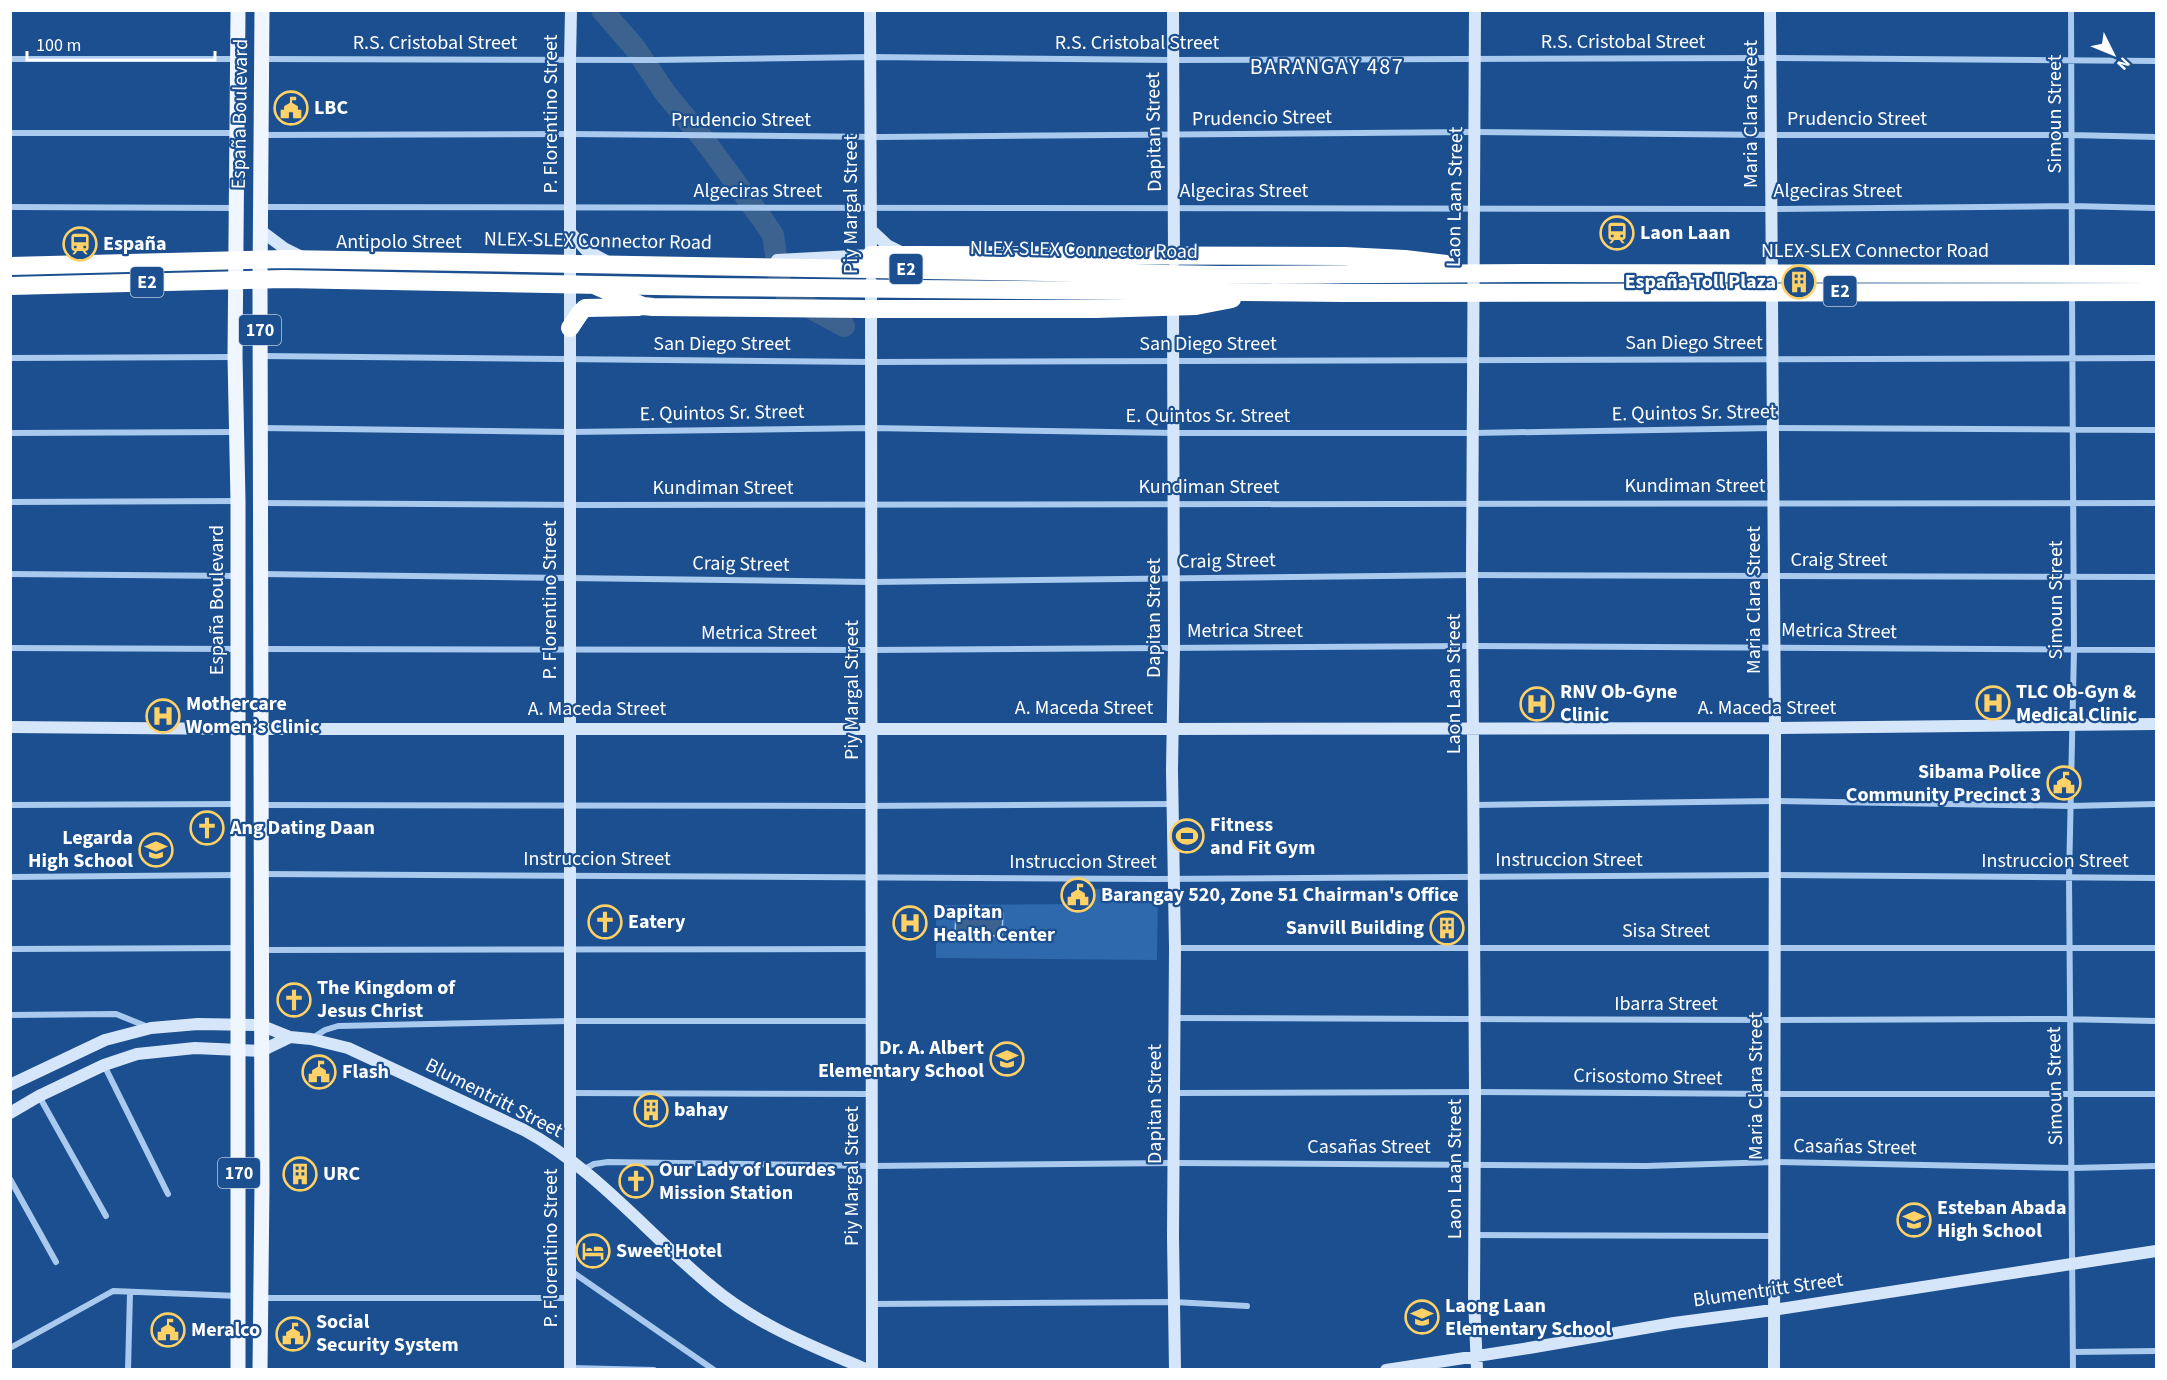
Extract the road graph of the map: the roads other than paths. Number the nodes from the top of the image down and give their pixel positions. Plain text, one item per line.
1 (238, 10) edge
2 (262, 10) edge
3 (571, 10) edge
4 (870, 10) edge
5 (1173, 10) edge
6 (1475, 10) edge
7 (1770, 10) edge
8 (2071, 10) edge
9 (870, 57) junction
10 (1770, 58) junction
11 (10, 59) edge
12 (237, 59) junction
13 (262, 59) junction
14 (1476, 59) junction
15 (570, 60) junction
16 (1172, 60) junction
17 (2071, 61) junction
18 (2157, 61) edge
19 (1475, 132) junction
20 (10, 133) edge
21 (237, 134) junction
22 (570, 134) junction
23 (261, 135) junction
24 (1771, 135) junction
25 (2071, 135) junction
26 (1173, 136) junction
27 (870, 137) junction
28 (2157, 137) edge
29 (2072, 206) junction
30 (10, 207) edge
31 (261, 207) junction
32 (870, 207) junction
33 (236, 208) junction
34 (570, 208) junction
35 (1174, 208) junction
36 (1474, 208) junction
37 (2157, 208) edge
38 (1771, 209) junction
39 (260, 230) junction
40 (871, 230) junction
41 (570, 232) junction
42 (871, 255) junction
43 (909, 255) junction
44 (570, 261) junction
45 (606, 261) junction
46 (10, 266) edge
47 (1528, 273) junction
48 (2157, 274) edge
49 (570, 283) junction
50 (236, 284) junction
51 (10, 285) edge
52 (260, 285) junction
53 (1275, 291) junction
54 (2157, 292) edge
55 (653, 307) junction
56 (570, 328) junction
57 (260, 356) junction
58 (235, 357) junction
59 (10, 358) edge
60 (2073, 358) junction
61 (2157, 358) edge
62 (570, 359) junction
63 (1473, 359) junction
64 (1772, 360) junction
65 (1173, 361) junction
66 (871, 362) junction
67 (260, 428) junction
68 (871, 428) junction
69 (1773, 428) junction
70 (2072, 429) junction
71 (2157, 430) edge
72 (236, 432) junction
73 (570, 432) junction
74 (10, 433) edge
75 (1174, 433) junction
76 (1473, 433) junction
77 (238, 501) junction
78 (10, 502) edge
79 (1773, 502) junction
80 (2071, 502) junction
81 (261, 503) junction
82 (1173, 503) junction
83 (2157, 503) edge
84 (871, 504) junction
85 (570, 505) junction
86 (1472, 505) junction
87 (10, 574) edge
88 (261, 574) junction
89 (1472, 575) junction
90 (237, 576) junction
91 (1774, 576) junction
92 (2073, 577) junction
93 (2157, 577) edge
94 (570, 578) junction
95 (1174, 578) junction
96 (871, 582) junction
97 (1473, 646) junction
98 (1774, 647) junction
99 (10, 648) edge
100 (1174, 648) junction
101 (238, 649) junction
102 (261, 649) junction
103 (570, 649) junction
104 (871, 650) junction
105 (2074, 650) junction
106 (2157, 650) edge
107 (2072, 724) junction
108 (2157, 724) edge
109 (10, 726) edge
110 (261, 728) junction
111 (872, 728) junction
112 (1474, 728) junction
113 (1775, 728) junction
114 (238, 729) junction
115 (570, 729) junction
116 (1173, 729) junction
117 (1775, 801) junction
118 (237, 804) junction
119 (1173, 804) junction
120 (2157, 804) edge
121 (10, 805) edge
122 (261, 805) junction
123 (570, 805) junction
124 (1474, 805) junction
125 (871, 806) junction
126 (2070, 806) junction
127 (261, 874) junction
128 (238, 875) junction
129 (570, 875) junction
130 (1775, 875) junction
131 (10, 877) edge
132 (871, 877) junction
133 (1474, 877) junction
134 (2070, 878) junction
135 (2157, 878) edge
136 (1174, 879) junction
137 (1475, 947) junction
138 (1775, 947) junction
139 (237, 948) junction
140 (570, 948) junction
141 (1175, 948) junction
142 (2070, 948) junction
143 (2157, 948) edge
144 (10, 949) edge
145 (872, 949) junction
146 (261, 950) junction
147 (10, 1015) edge
148 (1175, 1018) junction
149 (2071, 1019) junction
150 (1474, 1020) junction
151 (1775, 1020) junction
152 (570, 1021) junction
153 (872, 1021) junction
154 (2157, 1021) edge
155 (260, 1025) junction
156 (238, 1026) junction
157 (152, 1028) junction
158 (290, 1037) junction
159 (311, 1039) junction
160 (238, 1050) junction
161 (261, 1051) junction
162 (104, 1065) junction
163 (10, 1085) edge
164 (1475, 1092) junction
165 (570, 1093) junction
166 (1175, 1093) junction
167 (872, 1094) junction
168 (2072, 1094) junction
169 (2157, 1094) edge
170 (1775, 1095) junction
171 (39, 1096) junction
172 (10, 1113) edge
173 (570, 1160) junction
174 (1775, 1162) junction
175 (1174, 1163) junction
176 (1474, 1163) junction
177 (872, 1166) junction
178 (2157, 1166) edge
179 (2073, 1168) junction
180 (583, 1170) junction
181 (10, 1179) edge
182 (168, 1194) dead end
183 (106, 1216) dead end
184 (1474, 1235) junction
185 (1775, 1236) junction
186 (2157, 1251) edge
187 (56, 1262) dead end
188 (2071, 1264) junction
189 (570, 1271) junction
190 (130, 1293) junction
191 (239, 1296) junction
192 (261, 1298) junction
193 (570, 1298) junction
194 (1174, 1302) junction
195 (872, 1304) junction
196 (1246, 1306) dead end
197 (1773, 1310) junction
198 (10, 1348) edge
199 (2157, 1351) edge
200 (2073, 1352) junction
201 (1476, 1356) junction
202 (570, 1369) edge
203 (128, 1370) edge
204 (238, 1370) edge
205 (260, 1370) edge
206 (654, 1370) edge
207 (714, 1370) edge
208 (870, 1370) edge
209 (1175, 1370) edge
210 (1386, 1370) edge
211 (1477, 1370) edge
212 (1774, 1370) edge
213 (2073, 1370) edge

1 - 12 main road, España Boulevard / 170
2 - 13 main road, España Boulevard / 170
3 - 15 street, P. Florentino Street
4 - 9 street, Piy Margal Street
5 - 16 street, Dapitan Street
6 - 14 street, Laon Laan Street
7 - 10 street, Maria Clara Street
8 - 17 street, Simoun Street
9 - 15 street, R.S. Cristobal Street
9 - 16 street, R.S. Cristobal Street
9 - 27 street, Piy Margal Street
10 - 14 street, R.S. Cristobal Street
10 - 17 street, R.S. Cristobal Street
10 - 24 street, Maria Clara Street
11 - 12 street
12 - 21 main road, España Boulevard / 170
13 - 15 street, R.S. Cristobal Street
13 - 23 main road, España Boulevard / 170
14 - 16 street, R.S. Cristobal Street
14 - 19 street, Laon Laan Street
15 - 22 street, P. Florentino Street
16 - 26 street, Dapitan Street
17 - 18 street, R.S. Cristobal Street
17 - 25 street, Simoun Street
19 - 24 street, Prudencio Street
19 - 26 street, Prudencio Street
19 - 36 street, Laon Laan Street
20 - 21 street
21 - 33 main road, España Boulevard / 170
22 - 23 street, Prudencio Street
22 - 27 street, Prudencio Street
22 - 34 street, P. Florentino Street
23 - 31 main road, España Boulevard / 170
24 - 25 street, Prudencio Street
24 - 38 street, Maria Clara Street
25 - 28 street, Prudencio Street
25 - 29 street, Simoun Street
26 - 27 street, Prudencio Street
26 - 35 street, Dapitan Street
27 - 32 street, Piy Margal Street
29 - 37 street, Algeciras Street
29 - 38 street, Algeciras Street
29 - 60 street, Simoun Street
30 - 33 street
31 - 34 street, Algeciras Street
31 - 39 main road, España Boulevard / 170
32 - 34 street, Algeciras Street
32 - 35 street, Algeciras Street
32 - 40 street, Piy Margal Street
33 - 50 main road, España Boulevard / 170
34 - 41 street, P. Florentino Street
35 - 36 street, Algeciras Street
35 - 65 street, Dapitan Street
36 - 38 street, Algeciras Street
36 - 63 street, Laon Laan Street
38 - 64 street, Maria Clara Street
39 - 44 street, Antipolo Street
39 - 52 main road, España Boulevard / 170
40 - 42 street, Piy Margal Street
40 - 43 street
41 - 44 street, P. Florentino Street
41 - 45 street
42 - 43 highway
42 - 45 street, Antipolo Street
42 - 66 street, Piy Margal Street
43 - 47 highway, bridge
44 - 45 street, Antipolo Street
44 - 49 street, P. Florentino Street
46 - 47 highway, NLEX-SLEX Connector Road / E2, bridge
47 - 48 highway, NLEX-SLEX Connector Road / E2, bridge
49 - 52 street
49 - 55 highway
49 - 56 street, P. Florentino Street
50 - 51 street
50 - 52 street
50 - 58 main road, España Boulevard / 170
51 - 53 highway, NLEX-SLEX Connector Road / E2, bridge
52 - 57 main road, España Boulevard / 170
53 - 54 highway, NLEX-SLEX Connector Road / E2, bridge
53 - 55 highway, bridge
55 - 56 highway
56 - 62 street, P. Florentino Street
57 - 62 street, San Diego Street
57 - 67 main road, España Boulevard / 170
58 - 59 street
58 - 72 main road, España Boulevard / 170
60 - 61 street, San Diego Street
60 - 64 street, San Diego Street
60 - 70 street, Simoun Street
62 - 66 street, San Diego Street
62 - 73 street, P. Florentino Street
63 - 64 street, San Diego Street
63 - 65 street, San Diego Street
63 - 76 street, Laon Laan Street
64 - 69 street, Maria Clara Street
65 - 66 street, San Diego Street
65 - 75 street, Dapitan Street
66 - 68 street, Piy Margal Street
67 - 73 street, E. Quintos Sr. Street
67 - 81 main road, España Boulevard / 170
68 - 73 street, E. Quintos Sr. Street
68 - 75 street, E. Quintos Sr. Street
68 - 84 street, Piy Margal Street
69 - 70 street, E. Quintos Sr. Street
69 - 76 street, E. Quintos Sr. Street
69 - 79 street, Maria Clara Street
70 - 71 street, E. Quintos Sr. Street
70 - 80 street, Simoun Street
72 - 74 street
72 - 77 main road, España Boulevard / 170
73 - 85 street, P. Florentino Street
75 - 76 street, E. Quintos Sr. Street
75 - 82 street, Dapitan Street
76 - 86 street, Laon Laan Street
77 - 78 street
77 - 90 main road, España Boulevard / 170
79 - 80 street, Kundiman Street
79 - 86 street, Kundiman Street
79 - 91 street, Maria Clara Street
80 - 83 street, Kundiman Street
80 - 92 street, Simoun Street
81 - 85 street, Kundiman Street
81 - 88 main road, España Boulevard / 170
82 - 84 street, Kundiman Street
82 - 86 street, Kundiman Street
82 - 95 street, Dapitan Street
84 - 85 street, Kundiman Street
84 - 96 street, Piy Margal Street
85 - 94 street, P. Florentino Street
86 - 89 street, Laon Laan Street
87 - 90 street
88 - 94 street, Craig Street
88 - 102 main road, España Boulevard / 170
89 - 91 street, Craig Street
89 - 95 street, Craig Street
89 - 97 street, Laon Laan Street
90 - 101 main road, España Boulevard / 170
91 - 92 street, Craig Street
91 - 98 street, Maria Clara Street
92 - 93 street, Craig Street
92 - 105 street, Simoun Street
94 - 96 street, Craig Street
94 - 103 street, P. Florentino Street
95 - 96 street, Craig Street
95 - 100 street, Dapitan Street
96 - 104 street, Piy Margal Street
97 - 98 street, Metrica Street
97 - 100 street, Metrica Street
97 - 112 street, Laon Laan Street
98 - 105 street, Metrica Street
98 - 113 street, Maria Clara Street
99 - 101 street
100 - 104 street, Metrica Street
100 - 116 street, Dapitan Street
101 - 114 main road, España Boulevard / 170
102 - 103 street, Metrica Street
102 - 110 main road, España Boulevard / 170
103 - 104 street, Metrica Street
103 - 115 street, P. Florentino Street
104 - 111 street, Piy Margal Street
105 - 106 street, Metrica Street
105 - 107 street, Simoun Street
107 - 108 street, A. Maceda Street
107 - 113 street, A. Maceda Street
107 - 126 street, Simoun Street
109 - 114 street, A. Maceda Street
110 - 114 street, A. Maceda Street
110 - 115 street, A. Maceda Street
110 - 122 main road, España Boulevard / 170
111 - 115 street, A. Maceda Street
111 - 116 street, A. Maceda Street
111 - 125 street, Piy Margal Street
112 - 113 street, A. Maceda Street
112 - 116 street, A. Maceda Street
112 - 124 street, Laon Laan Street
113 - 117 street, Maria Clara Street
114 - 118 main road, España Boulevard / 170
115 - 123 street, P. Florentino Street
116 - 119 street, Dapitan Street
117 - 124 street
117 - 126 street
117 - 130 street, Maria Clara Street
118 - 121 street
118 - 128 main road, España Boulevard / 170
119 - 125 street
119 - 136 street, Dapitan Street
120 - 126 street
122 - 123 street
122 - 127 main road, España Boulevard / 170
123 - 125 street
123 - 129 street, P. Florentino Street
124 - 133 street, Laon Laan Street
125 - 132 street, Piy Margal Street
126 - 134 street, Simoun Street
127 - 129 street, Instruccion Street
127 - 146 main road, España Boulevard / 170
128 - 131 street
128 - 139 main road, España Boulevard / 170
129 - 132 street, Instruccion Street
129 - 140 street, P. Florentino Street
130 - 133 street, Instruccion Street
130 - 134 street, Instruccion Street
130 - 138 street, Maria Clara Street
132 - 136 street, Instruccion Street
132 - 145 street, Piy Margal Street
133 - 136 street, Instruccion Street
133 - 137 street, Laon Laan Street
134 - 135 street, Instruccion Street
134 - 142 street, Simoun Street
136 - 141 street, Dapitan Street
137 - 138 street, Sisa Street
137 - 141 street, Sisa Street
137 - 150 street, Laon Laan Street
138 - 142 street, Sisa Street
138 - 151 street, Maria Clara Street
139 - 144 street
139 - 156 main road, España Boulevard / 170
140 - 145 street
140 - 146 street
140 - 152 street, P. Florentino Street
141 - 148 street, Dapitan Street
142 - 143 street, Sisa Street
142 - 149 street, Simoun Street
145 - 153 street, Piy Margal Street
146 - 155 main road, España Boulevard / 170
147 - 157 street
148 - 150 street, Ibarra Street
148 - 166 street, Dapitan Street
149 - 151 street, Ibarra Street
149 - 154 street, Ibarra Street
149 - 168 street, Simoun Street
150 - 151 street, Ibarra Street
150 - 164 street, Laon Laan Street
151 - 170 street, Maria Clara Street
152 - 153 street
152 - 159 street
152 - 165 street, P. Florentino Street
153 - 167 street, Piy Margal Street
155 - 156 street, Blumentritt Street
155 - 158 street, Blumentritt Street
155 - 161 main road, España Boulevard / 170
156 - 157 street, Blumentritt Street
156 - 160 main road, España Boulevard / 170
157 - 163 street, Blumentritt Street
158 - 159 street, Blumentritt Street
158 - 161 street
159 - 173 street, Blumentritt Street
160 - 161 street
160 - 162 street
160 - 191 main road, España Boulevard / 170
161 - 192 main road, España Boulevard / 170
162 - 171 street
162 - 182 street
164 - 166 street, Crisostomo Street
164 - 170 street, Crisostomo Street
164 - 176 street, Laon Laan Street
165 - 167 street
165 - 173 street, P. Florentino Street
166 - 175 street, Dapitan Street
167 - 177 street, Piy Margal Street
168 - 169 street, Crisostomo Street
168 - 170 street, Crisostomo Street
168 - 179 street, Simoun Street
170 - 174 street, Maria Clara Street
171 - 172 street
171 - 183 street
173 - 180 street, Blumentritt Street
173 - 189 street, P. Florentino Street
174 - 176 street, Casañas Street
174 - 179 street, Casañas Street
174 - 185 street, Maria Clara Street
175 - 176 street, Casañas Street
175 - 177 street, Casañas Street
175 - 194 street, Dapitan Street
176 - 184 street, Laon Laan Street
177 - 180 street, Casañas Street
177 - 195 street, Piy Margal Street
178 - 179 street, Casañas Street
179 - 188 street, Simoun Street
180 - 208 street, Blumentritt Street
181 - 187 street
184 - 185 street
184 - 201 street, Laon Laan Street
185 - 197 street, Maria Clara Street
186 - 188 street, Blumentritt Street
188 - 197 street, Blumentritt Street
188 - 200 street, Simoun Street
189 - 193 street, P. Florentino Street
189 - 207 street
190 - 191 street
190 - 198 street
190 - 203 street
191 - 204 main road, España Boulevard / 170
192 - 193 street
192 - 205 main road, España Boulevard / 170
193 - 202 street, P. Florentino Street
194 - 195 street
194 - 196 street
194 - 209 street, Dapitan Street
195 - 208 street, Piy Margal Street
197 - 201 street, Blumentritt Street
197 - 212 street, Maria Clara Street
199 - 200 street
200 - 213 street, Simoun Street
201 - 210 street, Blumentritt Street
201 - 211 street, Laon Laan Street
202 - 206 street

